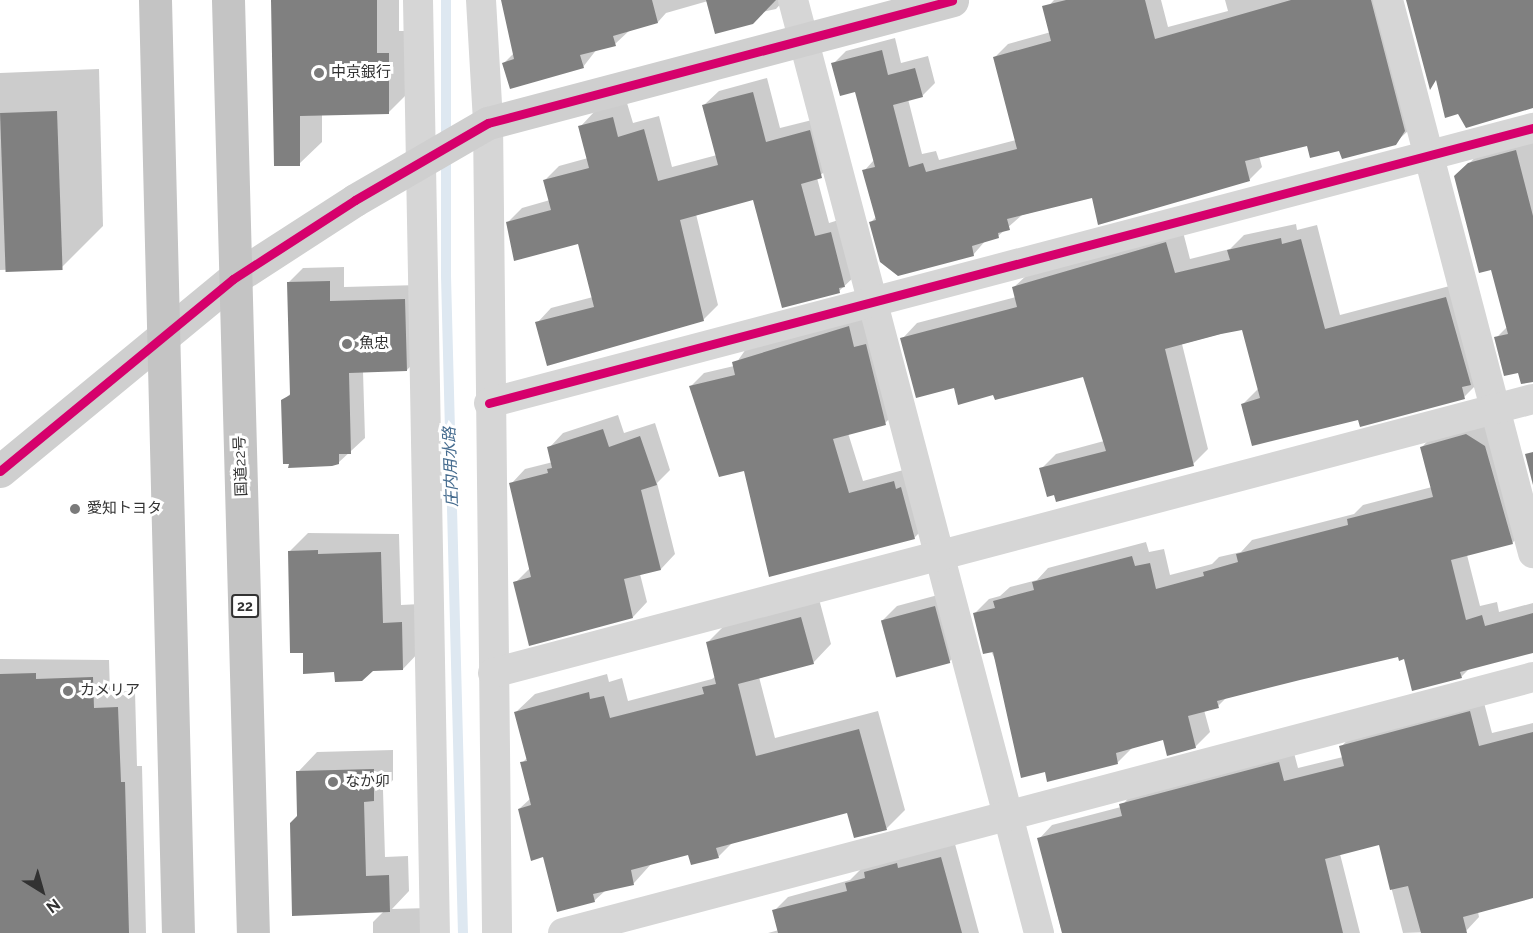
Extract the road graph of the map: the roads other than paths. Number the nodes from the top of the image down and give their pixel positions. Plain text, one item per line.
1 (155, 0) edge
2 (228, 0) edge
3 (418, 0) edge
4 (481, 0) edge
5 (793, 0) edge
6 (952, 0) edge
7 (1388, 0) edge
8 (804, 39) junction
9 (483, 126) junction
10 (1533, 128) edge
11 (1429, 156) junction
12 (425, 158) junction
13 (233, 279) junction
14 (873, 302) junction
15 (164, 334) junction
16 (1533, 399) edge
17 (489, 403) junction
18 (1495, 409) junction
19 (0, 471) edge
20 (1533, 553) edge
21 (940, 555) junction
22 (493, 673) junction
23 (1533, 677) edge
24 (1008, 815) junction
25 (178, 933) edge
26 (253, 933) edge
27 (435, 933) edge
28 (497, 933) edge
29 (563, 933) edge
30 (1039, 933) edge

1 - 15 highway
2 - 13 highway, 国道22号 / 22
3 - 12 street
4 - 9 street
5 - 8 street
6 - 8 street
7 - 11 street
8 - 9 street
8 - 14 street
9 - 12 street
9 - 17 street
10 - 11 street
11 - 14 street
11 - 18 street
12 - 13 street
12 - 27 street
13 - 15 street
13 - 26 highway, 国道22号 / 22
14 - 17 street
14 - 21 street
15 - 19 street
15 - 25 highway
16 - 18 street
17 - 22 street
18 - 20 street
18 - 21 street
21 - 22 street
21 - 24 street
22 - 28 street
23 - 24 street
24 - 29 street
24 - 30 street

